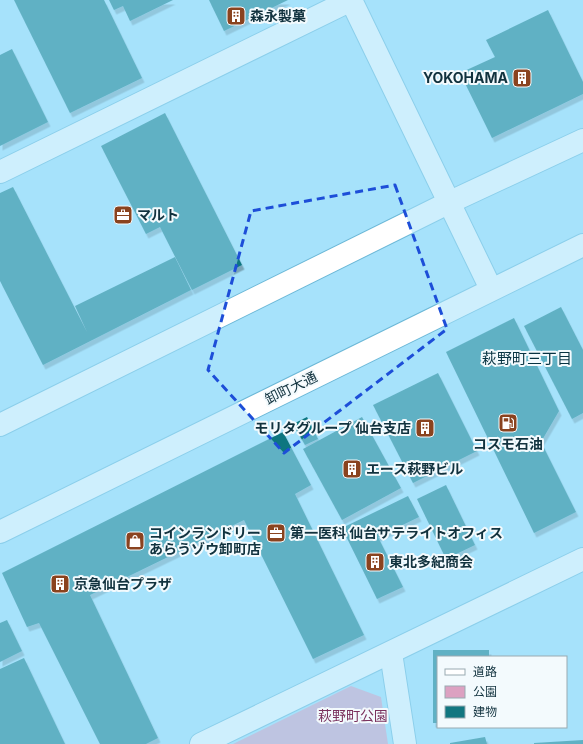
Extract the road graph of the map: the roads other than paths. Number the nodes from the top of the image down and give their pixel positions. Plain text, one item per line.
1 (351, 0) edge
2 (583, 140) edge
3 (0, 172) edge
4 (448, 203) junction
5 (583, 245) edge
6 (491, 289) junction
7 (0, 425) edge
8 (0, 532) edge
9 (583, 559) edge
10 (391, 653) junction
11 (201, 744) edge
12 (405, 744) edge

1 - 3 street
1 - 4 street
2 - 4 street
4 - 6 street
4 - 7 street
5 - 6 street, 卸町大通
6 - 8 street, 卸町大通
9 - 10 street
10 - 11 street
10 - 12 street

